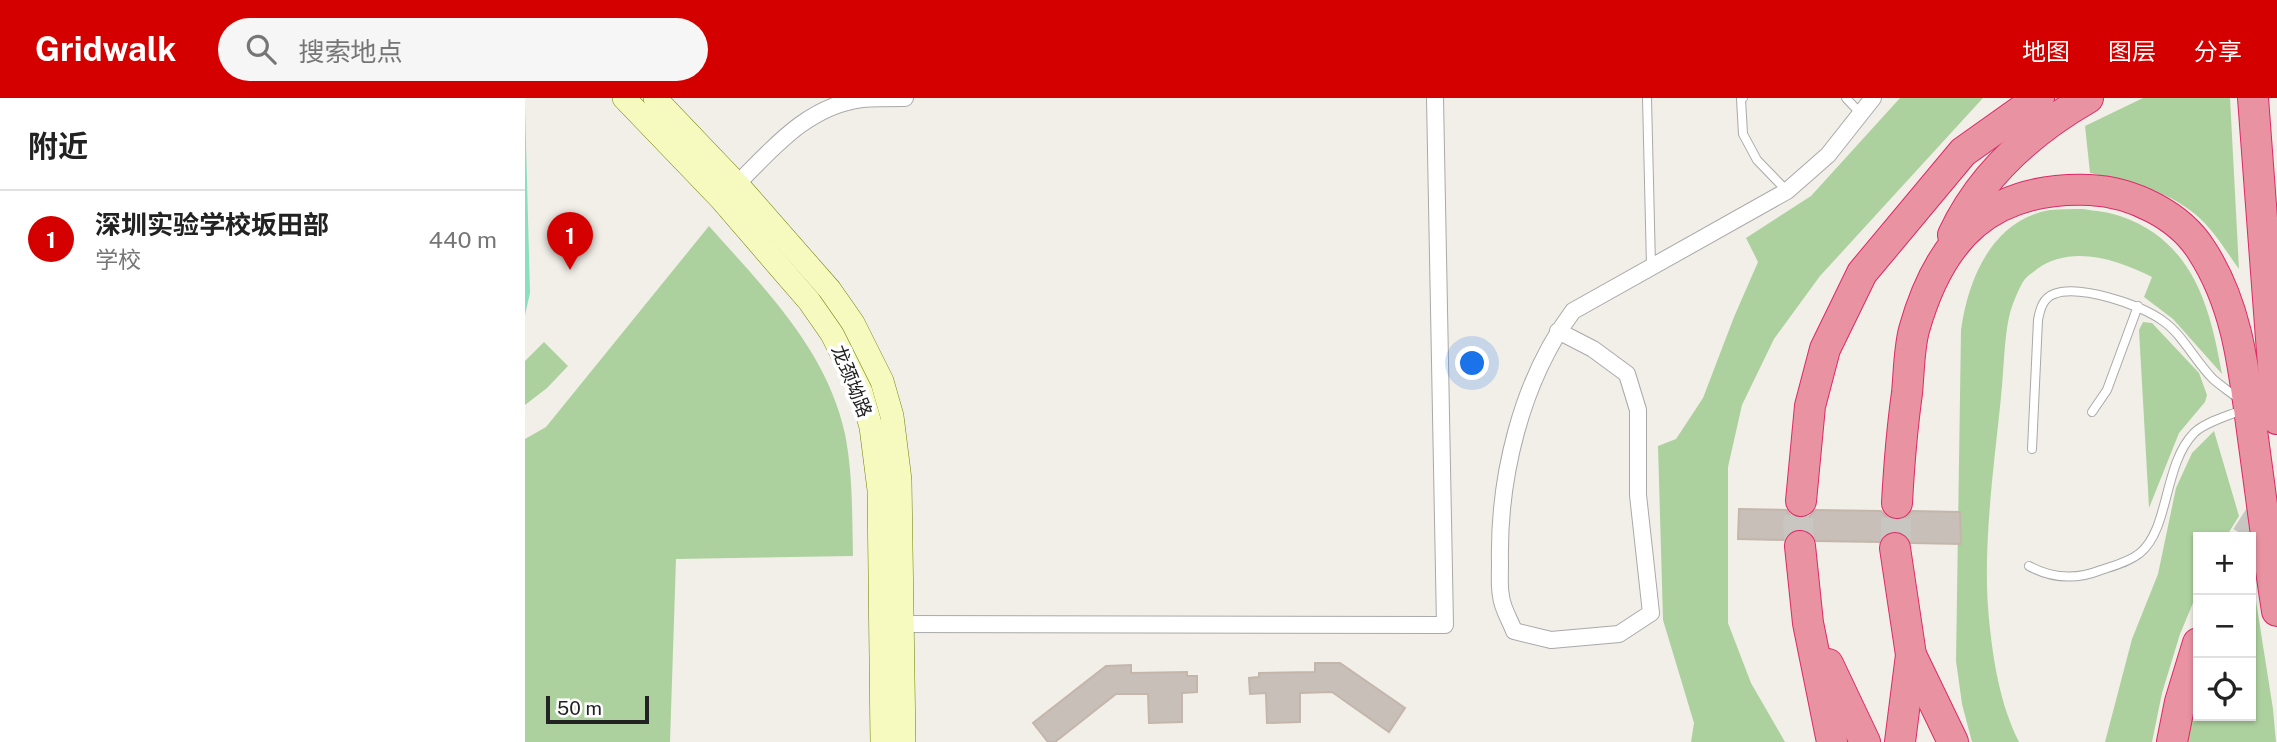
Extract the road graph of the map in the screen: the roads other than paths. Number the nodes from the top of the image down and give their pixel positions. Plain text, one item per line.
1 (624, 98) edge
2 (655, 98) edge
3 (891, 98) edge
4 (905, 98) edge
5 (1435, 98) edge
6 (1647, 98) edge
7 (1741, 98) edge
8 (1846, 98) edge
9 (1873, 98) edge
10 (2012, 98) edge
11 (2039, 98) edge
12 (2088, 98) edge
13 (2253, 98) edge
14 (1861, 114) junction
15 (1963, 152) junction
16 (1787, 191) junction
17 (729, 192) junction
18 (1651, 267) junction
19 (1938, 267) junction
20 (2139, 306) junction
21 (1558, 331) junction
22 (2249, 407) junction
23 (2092, 412) dead end
24 (2277, 419) edge
25 (2032, 449) dead end
26 (1801, 501) tunnel mouth
27 (1896, 503) tunnel mouth
28 (1800, 546) tunnel mouth
29 (1895, 548) tunnel mouth
30 (2029, 566) dead end
31 (2277, 611) edge
32 (1808, 623) junction
33 (891, 624) junction
34 (1911, 655) junction
35 (2193, 658) edge
36 (882, 742) edge
37 (904, 742) edge
38 (1832, 742) edge
39 (1865, 742) edge
40 (1900, 742) edge
41 (1953, 742) edge
42 (2172, 742) edge

1 - 17 main road, 龙颈坳路
2 - 17 main road, 龙颈坳路
3 - 4 street
3 - 17 street
5 - 33 street
6 - 18 lane
7 - 16 lane
8 - 14 lane
9 - 14 street
10 - 15 highway
11 - 15 highway
12 - 19 highway
13 - 24 highway
14 - 16 street
15 - 26 highway
16 - 18 street
17 - 33 main road, 龙颈坳路
18 - 21 street
19 - 22 highway
19 - 27 highway
20 - 22 lane
20 - 23 lane
20 - 25 lane
21 - 21 street
22 - 30 lane
22 - 31 highway
28 - 32 highway
29 - 34 highway
32 - 38 highway
32 - 39 highway
33 - 36 main road, 龙颈坳路
33 - 37 main road, 龙颈坳路
34 - 40 highway
34 - 41 highway
35 - 42 highway

